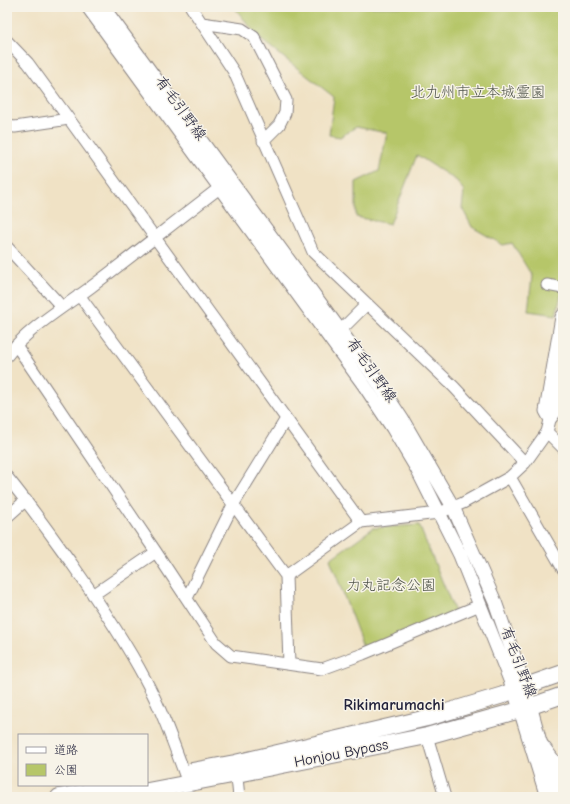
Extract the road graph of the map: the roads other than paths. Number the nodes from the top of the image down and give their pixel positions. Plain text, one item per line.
1 (88, 7) edge
2 (103, 7) edge
3 (191, 7) edge
4 (202, 22) junction
5 (7, 41) edge
6 (69, 119) junction
7 (7, 126) edge
8 (264, 141) junction
9 (230, 180) junction
10 (219, 188) junction
11 (155, 238) junction
12 (7, 247) edge
13 (547, 285) dead end
14 (563, 288) edge
15 (79, 296) junction
16 (367, 304) junction
17 (62, 307) junction
18 (563, 314) edge
19 (341, 330) junction
20 (330, 339) junction
21 (16, 345) junction
22 (7, 356) edge
23 (563, 368) edge
24 (286, 419) junction
25 (550, 420) junction
26 (547, 432) junction
27 (563, 448) edge
28 (525, 463) junction
29 (7, 477) edge
30 (510, 477) junction
31 (26, 500) junction
32 (233, 504) junction
33 (453, 508) junction
34 (439, 513) junction
35 (7, 517) edge
36 (361, 522) junction
37 (156, 552) junction
38 (563, 569) edge
39 (286, 576) junction
40 (93, 595) junction
41 (186, 598) junction
42 (480, 606) junction
43 (289, 664) junction
44 (563, 673) edge
45 (519, 688) junction
46 (563, 695) edge
47 (526, 709) junction
48 (427, 736) junction
49 (539, 738) junction
50 (236, 769) junction
51 (186, 778) junction
52 (148, 780) edge
53 (563, 782) edge
54 (116, 786) edge
55 (59, 797) edge
56 (116, 797) edge
57 (239, 797) edge
58 (445, 797) edge
59 (547, 797) edge
60 (558, 797) edge

1 - 10 main road, 有毛引野線
2 - 9 main road, 有毛引野線
3 - 4 street
4 - 8 street
4 - 8 street
5 - 6 street
6 - 7 street
6 - 11 street
8 - 16 street
9 - 10 street
9 - 19 main road, 有毛引野線
10 - 11 street
10 - 20 main road, 有毛引野線
11 - 15 street
11 - 24 street
12 - 17 street
13 - 14 street
15 - 17 street
15 - 32 street
16 - 19 street
16 - 28 street
17 - 21 street
18 - 25 street
19 - 20 street
19 - 33 main road, 有毛引野線
20 - 34 main road, 有毛引野線
21 - 22 street
21 - 37 street
23 - 25 street
24 - 32 street
24 - 36 street
25 - 26 street
26 - 27 street
26 - 28 street
28 - 30 street
29 - 31 street
30 - 33 street
30 - 38 street
31 - 35 street
31 - 40 street
32 - 39 street
32 - 41 street
33 - 34 street
33 - 45 main road, 有毛引野線
34 - 36 street
34 - 42 main road, 有毛引野線
36 - 39 street
37 - 40 street
37 - 41 street
39 - 43 street
40 - 51 street
41 - 43 street
42 - 43 street
42 - 45 main road, 有毛引野線
44 - 45 highway, Honjou Bypass
45 - 47 main road, 有毛引野線
45 - 50 highway, Honjou Bypass
46 - 47 highway, Honjou Bypass
47 - 48 highway, Honjou Bypass
47 - 49 main road, 有毛引野線
47 - 59 main road, 有毛引野線
48 - 50 highway, Honjou Bypass
48 - 58 street
49 - 53 street
49 - 60 main road, 有毛引野線
50 - 51 highway, Honjou Bypass
50 - 57 street
51 - 52 highway, Honjou Bypass
51 - 56 highway, Honjou Bypass
54 - 55 highway

